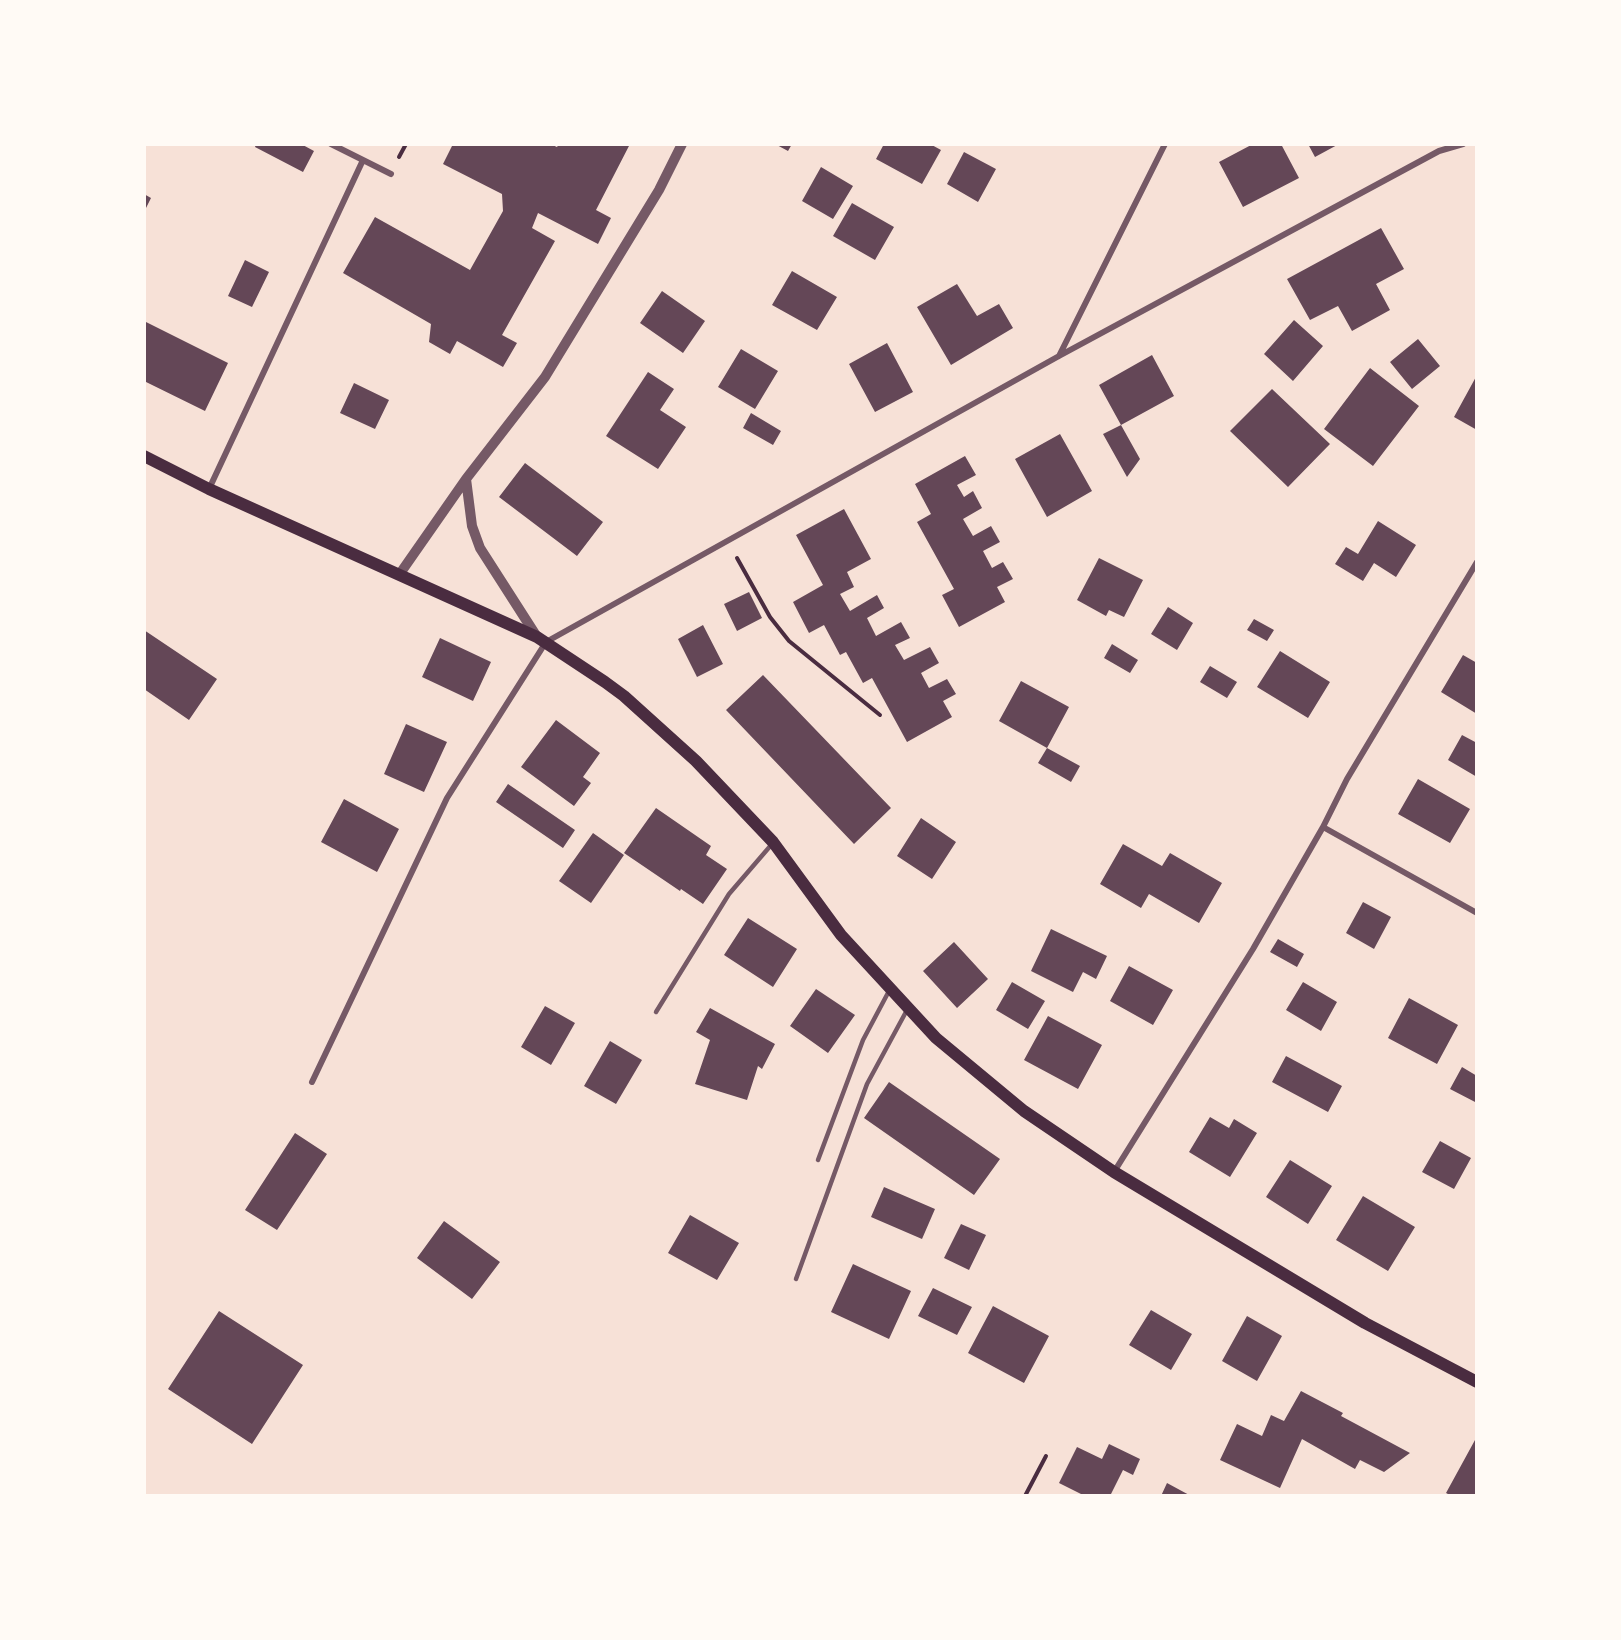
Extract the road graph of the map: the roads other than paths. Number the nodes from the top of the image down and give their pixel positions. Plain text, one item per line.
1 (331, 144) edge
2 (682, 144) edge
3 (1165, 144) edge
4 (1463, 144) edge
5 (363, 160) junction
6 (391, 174) dead end
7 (1059, 356) junction
8 (144, 456) edge
9 (466, 479) junction
10 (209, 489) junction
11 (1477, 562) edge
12 (399, 575) junction
13 (542, 640) junction
14 (1323, 827) junction
15 (774, 842) junction
16 (1477, 913) edge
17 (891, 989) junction
18 (908, 1007) junction
19 (656, 1012) dead end
20 (312, 1082) dead end
21 (818, 1160) dead end
22 (1114, 1172) junction
23 (796, 1279) dead end
24 (1477, 1382) edge

1 - 5 street
2 - 9 street
3 - 7 street
4 - 7 street
5 - 6 street
5 - 10 street
7 - 13 street
8 - 10 main road
9 - 12 street
9 - 13 street
10 - 12 main road
11 - 14 street
12 - 13 main road
13 - 15 main road
13 - 20 street
14 - 16 street
14 - 22 street
15 - 17 main road
15 - 19 lane
17 - 18 main road
17 - 21 lane
18 - 22 main road
18 - 23 lane
22 - 24 main road

